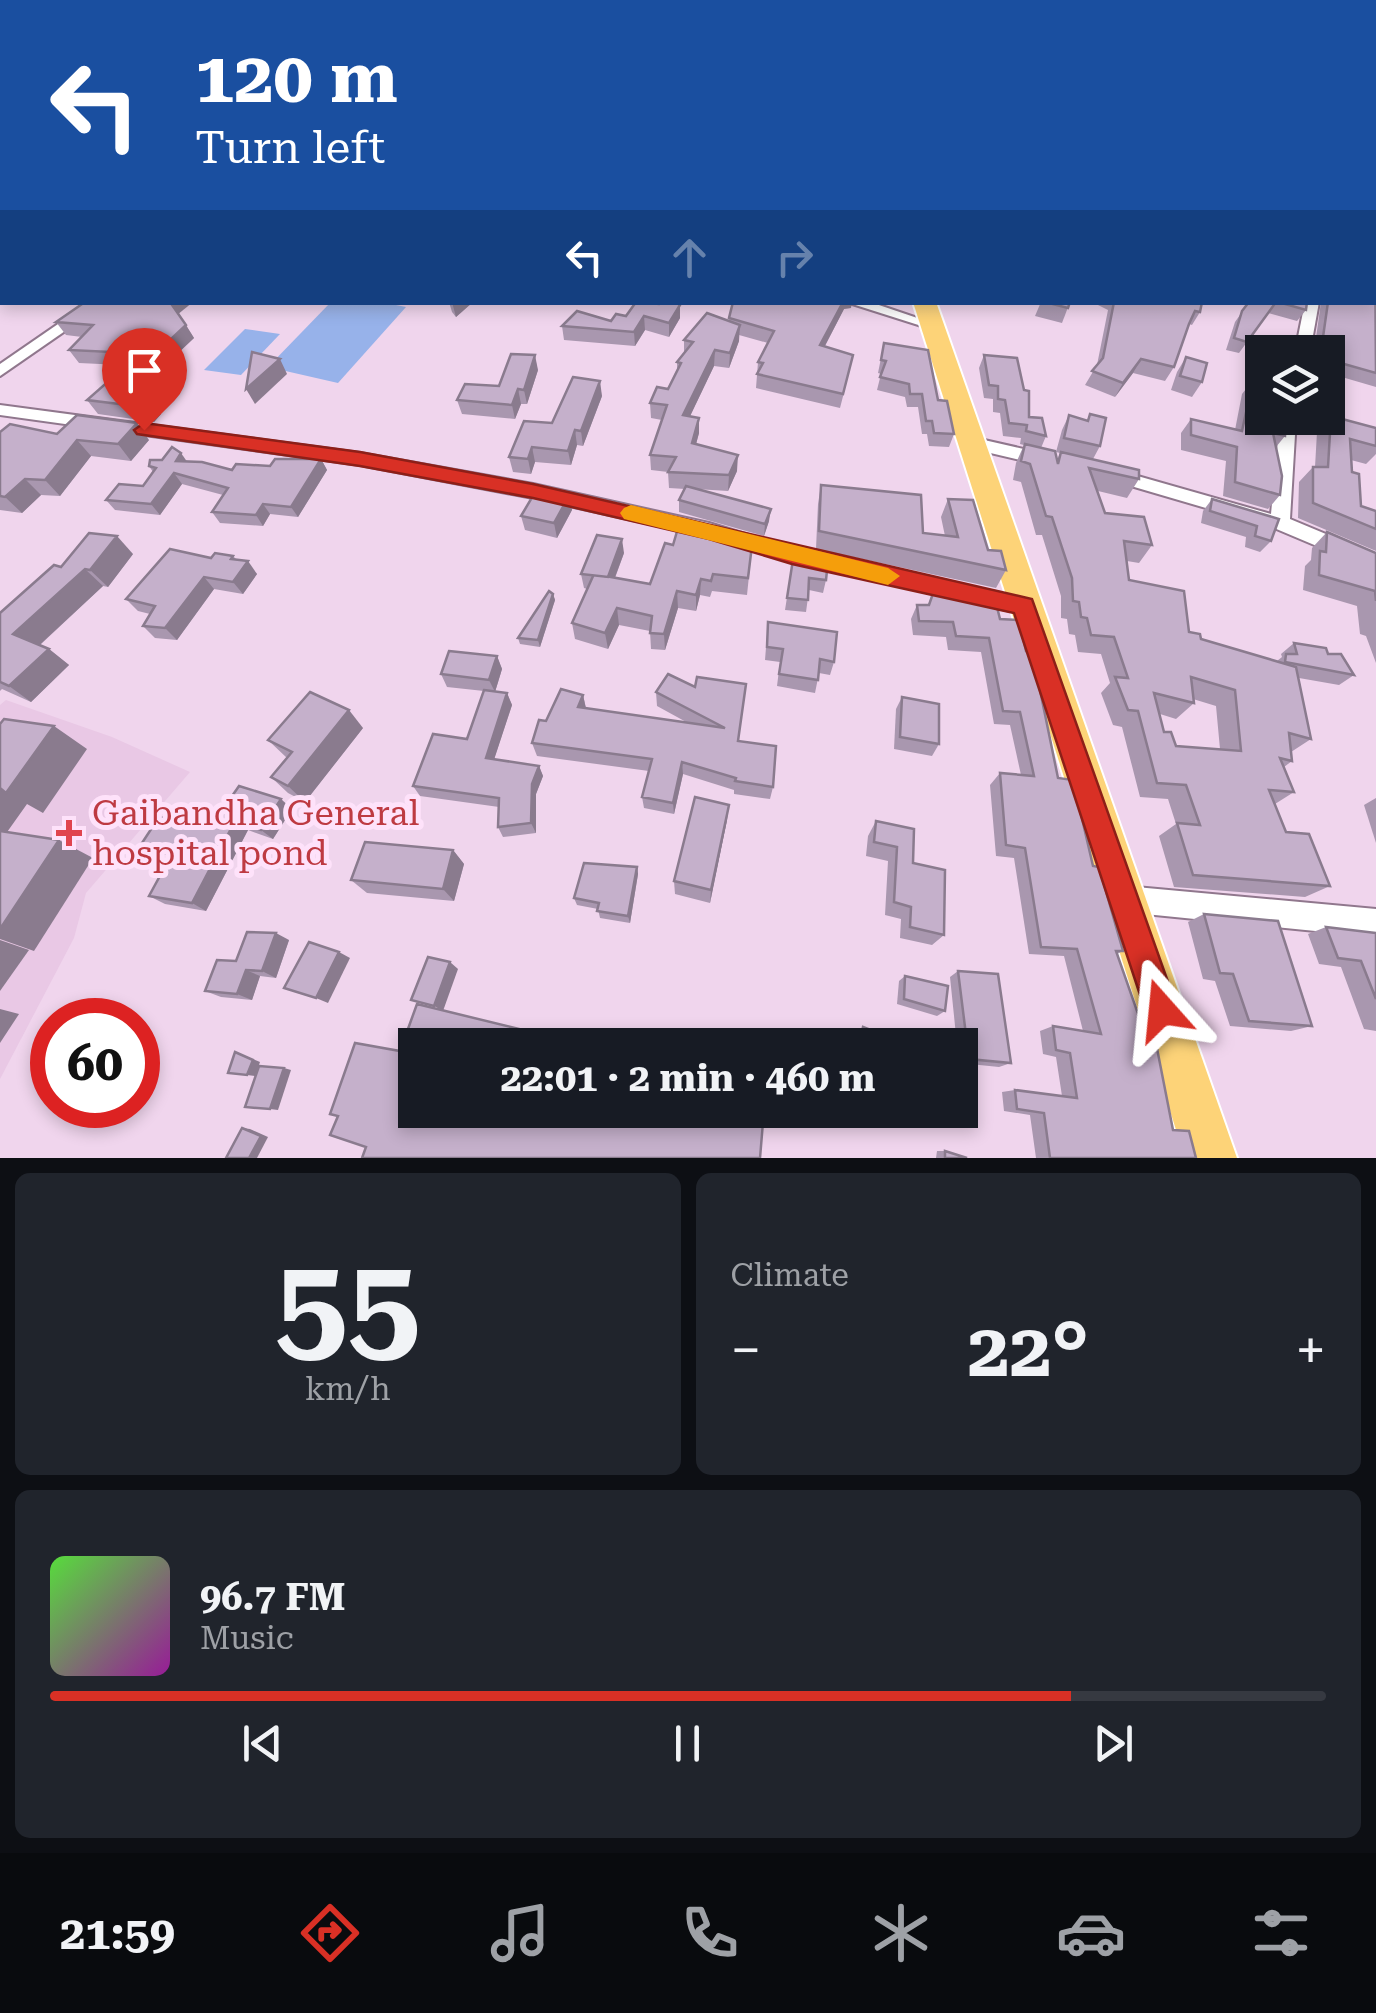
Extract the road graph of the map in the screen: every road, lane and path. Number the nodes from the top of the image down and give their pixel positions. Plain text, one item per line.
1 (96, 305) edge
2 (872, 305) edge
3 (1311, 305) edge
4 (927, 314) edge
5 (1305, 335) edge
6 (0, 372) edge
7 (0, 410) edge
8 (1287, 435) edge
9 (971, 443) junction
10 (1280, 523) junction
11 (1376, 563) edge
12 (1024, 606) junction
13 (1125, 899) junction
14 (1376, 923) edge
15 (1211, 1158) edge

1 - 6 street
2 - 4 street
3 - 5 street
4 - 9 main road
7 - 12 street
8 - 10 street
9 - 10 street
9 - 12 main road
10 - 11 street
12 - 13 main road
13 - 14 street
13 - 15 main road

